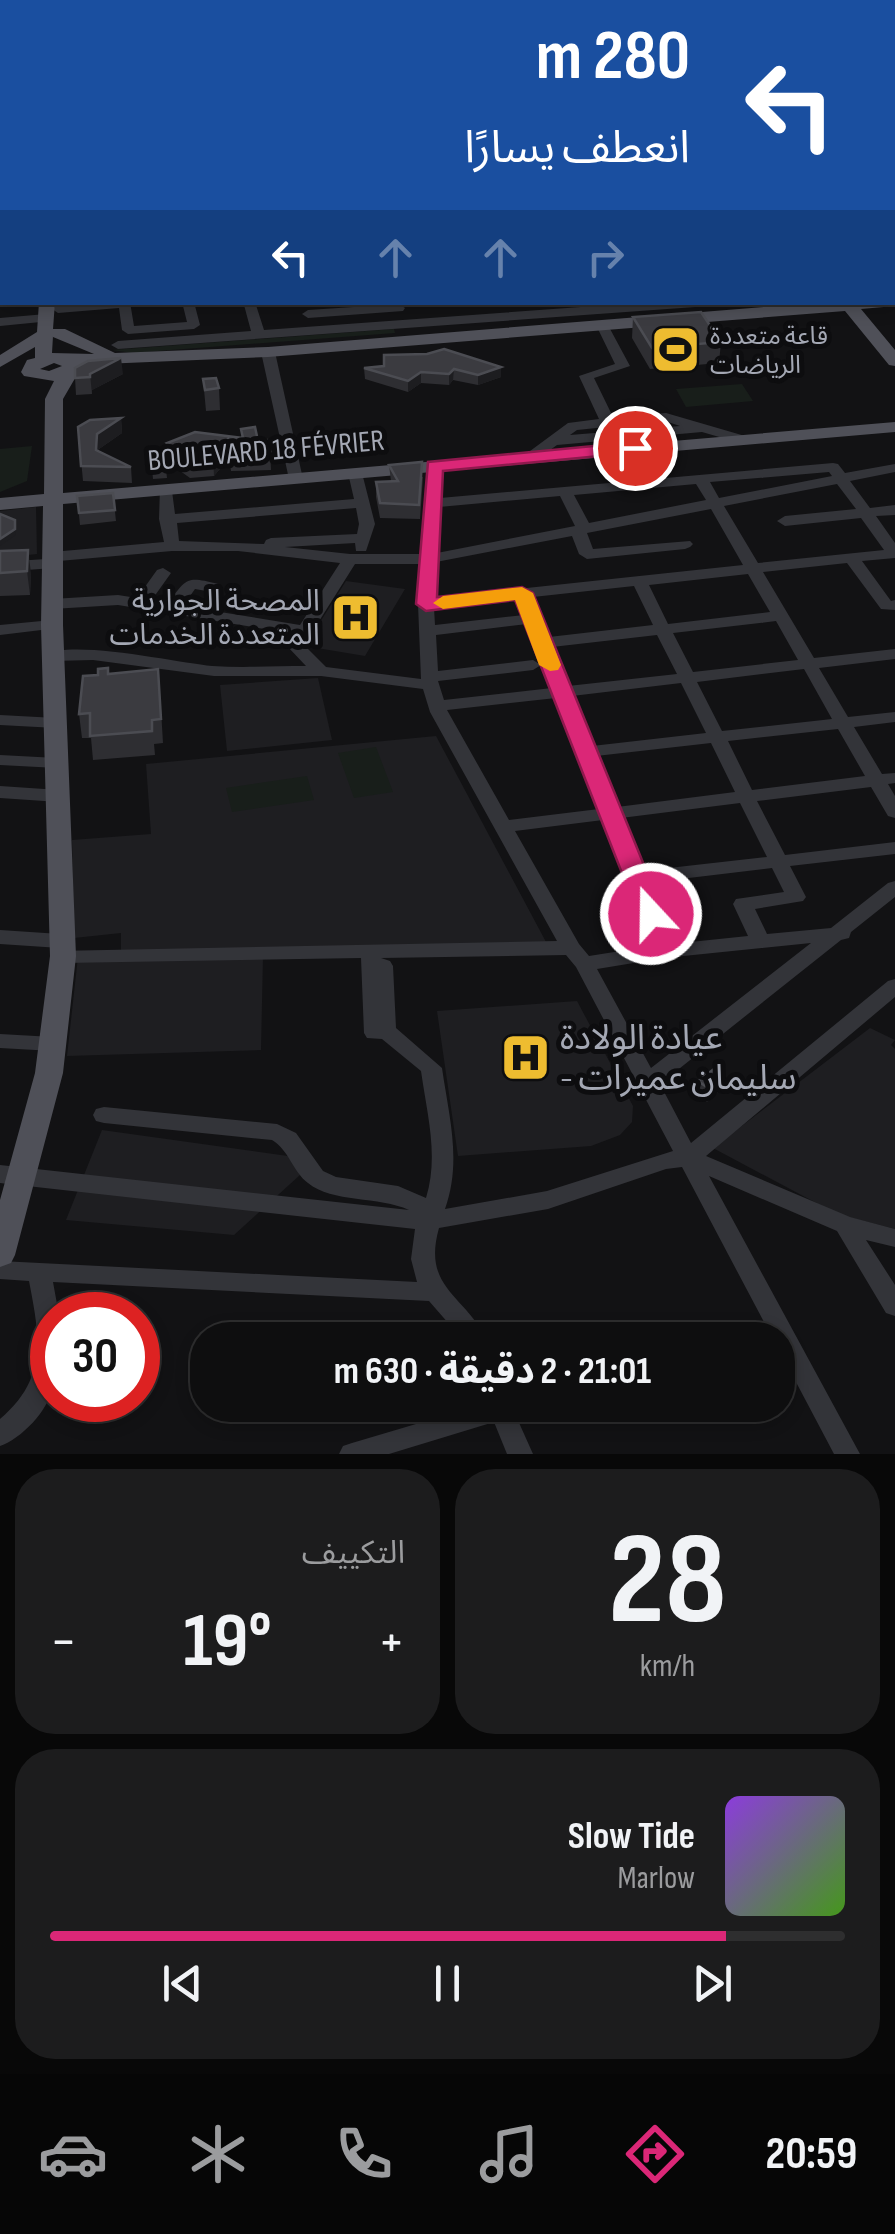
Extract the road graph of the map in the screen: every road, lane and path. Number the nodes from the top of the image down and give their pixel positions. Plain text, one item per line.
1 (118, 305) edge
2 (124, 305) edge
3 (189, 305) edge
4 (250, 305) dead end
5 (398, 305) edge
6 (634, 305) edge
7 (837, 305) edge
8 (849, 305) edge
9 (512, 310) edge
10 (308, 314) dead end
11 (52, 316) edge
12 (0, 322) edge
13 (603, 327) junction
14 (410, 333) junction
15 (263, 344) junction
16 (118, 346) dead end
17 (140, 359) junction
18 (895, 361) edge
19 (51, 367) junction
20 (0, 368) edge
21 (54, 399) junction
22 (608, 422) junction
23 (895, 427) edge
24 (701, 428) junction
25 (740, 439) junction
26 (552, 441) junction
27 (530, 457) junction
28 (434, 466) junction
29 (895, 468) edge
30 (355, 474) junction
31 (842, 478) junction
32 (296, 479) junction
33 (701, 479) junction
34 (165, 491) junction
35 (565, 491) junction
36 (56, 499) junction
37 (432, 502) junction
38 (361, 503) junction
39 (0, 504) edge
40 (718, 505) junction
41 (895, 510) edge
42 (868, 514) junction
43 (167, 519) junction
44 (785, 521) dead end
45 (581, 530) junction
46 (361, 538) junction
47 (685, 544) dead end
48 (172, 546) junction
49 (238, 546) junction
50 (894, 553) edge
51 (430, 558) junction
52 (852, 558) junction
53 (356, 559) junction
54 (52, 560) junction
55 (0, 567) edge
56 (752, 568) junction
57 (163, 573) dead end
58 (639, 581) junction
59 (212, 587) dead end
60 (522, 593) junction
61 (141, 604) junction
62 (426, 604) junction
63 (895, 605) edge
64 (172, 609) junction
65 (52, 615) junction
66 (779, 616) junction
67 (524, 620) dead end
68 (661, 628) junction
69 (0, 630) edge
70 (302, 630) junction
71 (428, 631) junction
72 (542, 643) junction
73 (895, 654) edge
74 (52, 656) junction
75 (810, 663) junction
76 (533, 665) dead end
77 (321, 671) junction
78 (686, 676) junction
79 (431, 681) junction
80 (561, 691) junction
81 (439, 706) junction
82 (895, 716) edge
83 (0, 720) edge
84 (56, 723) junction
85 (846, 723) junction
86 (715, 735) junction
87 (588, 752) junction
88 (0, 760) edge
89 (57, 763) junction
90 (885, 779) edge
91 (0, 792) edge
92 (59, 796) junction
93 (746, 796) junction
94 (611, 812) junction
95 (895, 812) edge
96 (503, 827) junction
97 (895, 848) edge
98 (780, 862) junction
99 (638, 878) junction
100 (895, 887) edge
101 (842, 933) junction
102 (0, 937) edge
103 (759, 939) junction
104 (62, 948) junction
105 (664, 950) junction
106 (376, 954) junction
107 (577, 956) junction
108 (895, 986) edge
109 (0, 1041) edge
110 (53, 1044) junction
111 (648, 1082) junction
112 (104, 1115) dead end
113 (688, 1158) junction
114 (11, 1175) edge
115 (430, 1216) junction
116 (845, 1226) junction
117 (895, 1238) edge
118 (0, 1255) edge
119 (0, 1270) edge
120 (39, 1274) junction
121 (433, 1292) junction
122 (895, 1306) edge
123 (467, 1322) edge
124 (774, 1322) edge
125 (795, 1360) edge
126 (454, 1422) edge
127 (510, 1422) edge
128 (0, 1436) edge
129 (352, 1454) edge
130 (520, 1454) edge
131 (848, 1454) edge

1 - 11 street
2 - 3 street
4 - 15 street
5 - 10 street
5 - 14 street
6 - 9 street
7 - 13 main road
8 - 18 main road
9 - 14 street
11 - 12 street
11 - 17 main road
11 - 19 main road
11 - 20 main road
13 - 14 main road
13 - 22 street
14 - 15 main road
15 - 16 street
15 - 17 main road
15 - 32 street
17 - 19 main road
19 - 20 main road
19 - 21 main road
19 - 21 main road
21 - 36 main road
22 - 24 street
22 - 26 street
23 - 25 main road, BOULEVARD 18 FÉVRIER
24 - 25 street
24 - 26 street
25 - 27 main road, BOULEVARD 18 FÉVRIER
26 - 27 street
27 - 28 main road, BOULEVARD 18 FÉVRIER
28 - 30 main road, BOULEVARD 18 FÉVRIER
28 - 37 street
29 - 31 street
30 - 32 main road, BOULEVARD 18 FÉVRIER
30 - 38 street
31 - 33 street
31 - 40 street
31 - 42 street
32 - 34 main road, BOULEVARD 18 FÉVRIER
33 - 35 street
33 - 40 street
34 - 36 main road, BOULEVARD 18 FÉVRIER
34 - 43 street
35 - 37 street
35 - 45 street
36 - 39 main road, BOULEVARD 18 FÉVRIER
36 - 54 main road
37 - 51 street
38 - 43 street
38 - 46 street
40 - 45 street
40 - 56 street
41 - 42 street
42 - 44 street
42 - 50 street
43 - 48 street
45 - 47 street
45 - 51 street
46 - 49 street
46 - 53 street
48 - 49 street
48 - 54 street
49 - 53 street
50 - 52 street
51 - 53 street
51 - 62 street
52 - 56 street
52 - 63 street
53 - 70 street
54 - 55 street
54 - 65 main road
56 - 58 street
56 - 66 street
57 - 61 street
58 - 60 street
58 - 68 street
59 - 64 street
60 - 62 street
60 - 72 street
61 - 64 street
61 - 65 street
62 - 71 street
64 - 70 street
65 - 69 street
65 - 74 main road
66 - 68 street
66 - 75 street
67 - 71 street
68 - 72 street
68 - 78 street
70 - 77 street
71 - 79 street
72 - 80 street
73 - 75 street
74 - 77 street
74 - 84 main road
75 - 78 street
75 - 85 street
76 - 79 street
77 - 79 street
78 - 80 street
78 - 86 street
79 - 81 street
80 - 81 street
80 - 87 street
81 - 96 street
82 - 85 street
83 - 84 street
84 - 89 main road
85 - 86 street
85 - 90 street
86 - 87 street
86 - 93 street
87 - 94 street
88 - 89 street
89 - 92 main road
90 - 93 street
90 - 95 street
91 - 92 street
92 - 104 main road
93 - 94 street
93 - 98 street
94 - 96 street
94 - 99 street
96 - 107 street
97 - 98 street
98 - 99 street
98 - 103 street
99 - 105 street
100 - 101 street
101 - 103 street
101 - 111 street
102 - 104 street
103 - 105 street
104 - 106 street
104 - 110 main road
105 - 107 street
106 - 107 street
106 - 115 street
107 - 111 street
108 - 113 street
109 - 110 street
110 - 114 main road
111 - 113 street
112 - 115 street
113 - 115 street
113 - 116 street
113 - 124 street
114 - 115 street
114 - 118 main road
115 - 121 street
116 - 117 street
116 - 122 street
119 - 120 street
120 - 121 street
120 - 128 street
121 - 123 street
125 - 131 street
126 - 129 street
127 - 130 street

